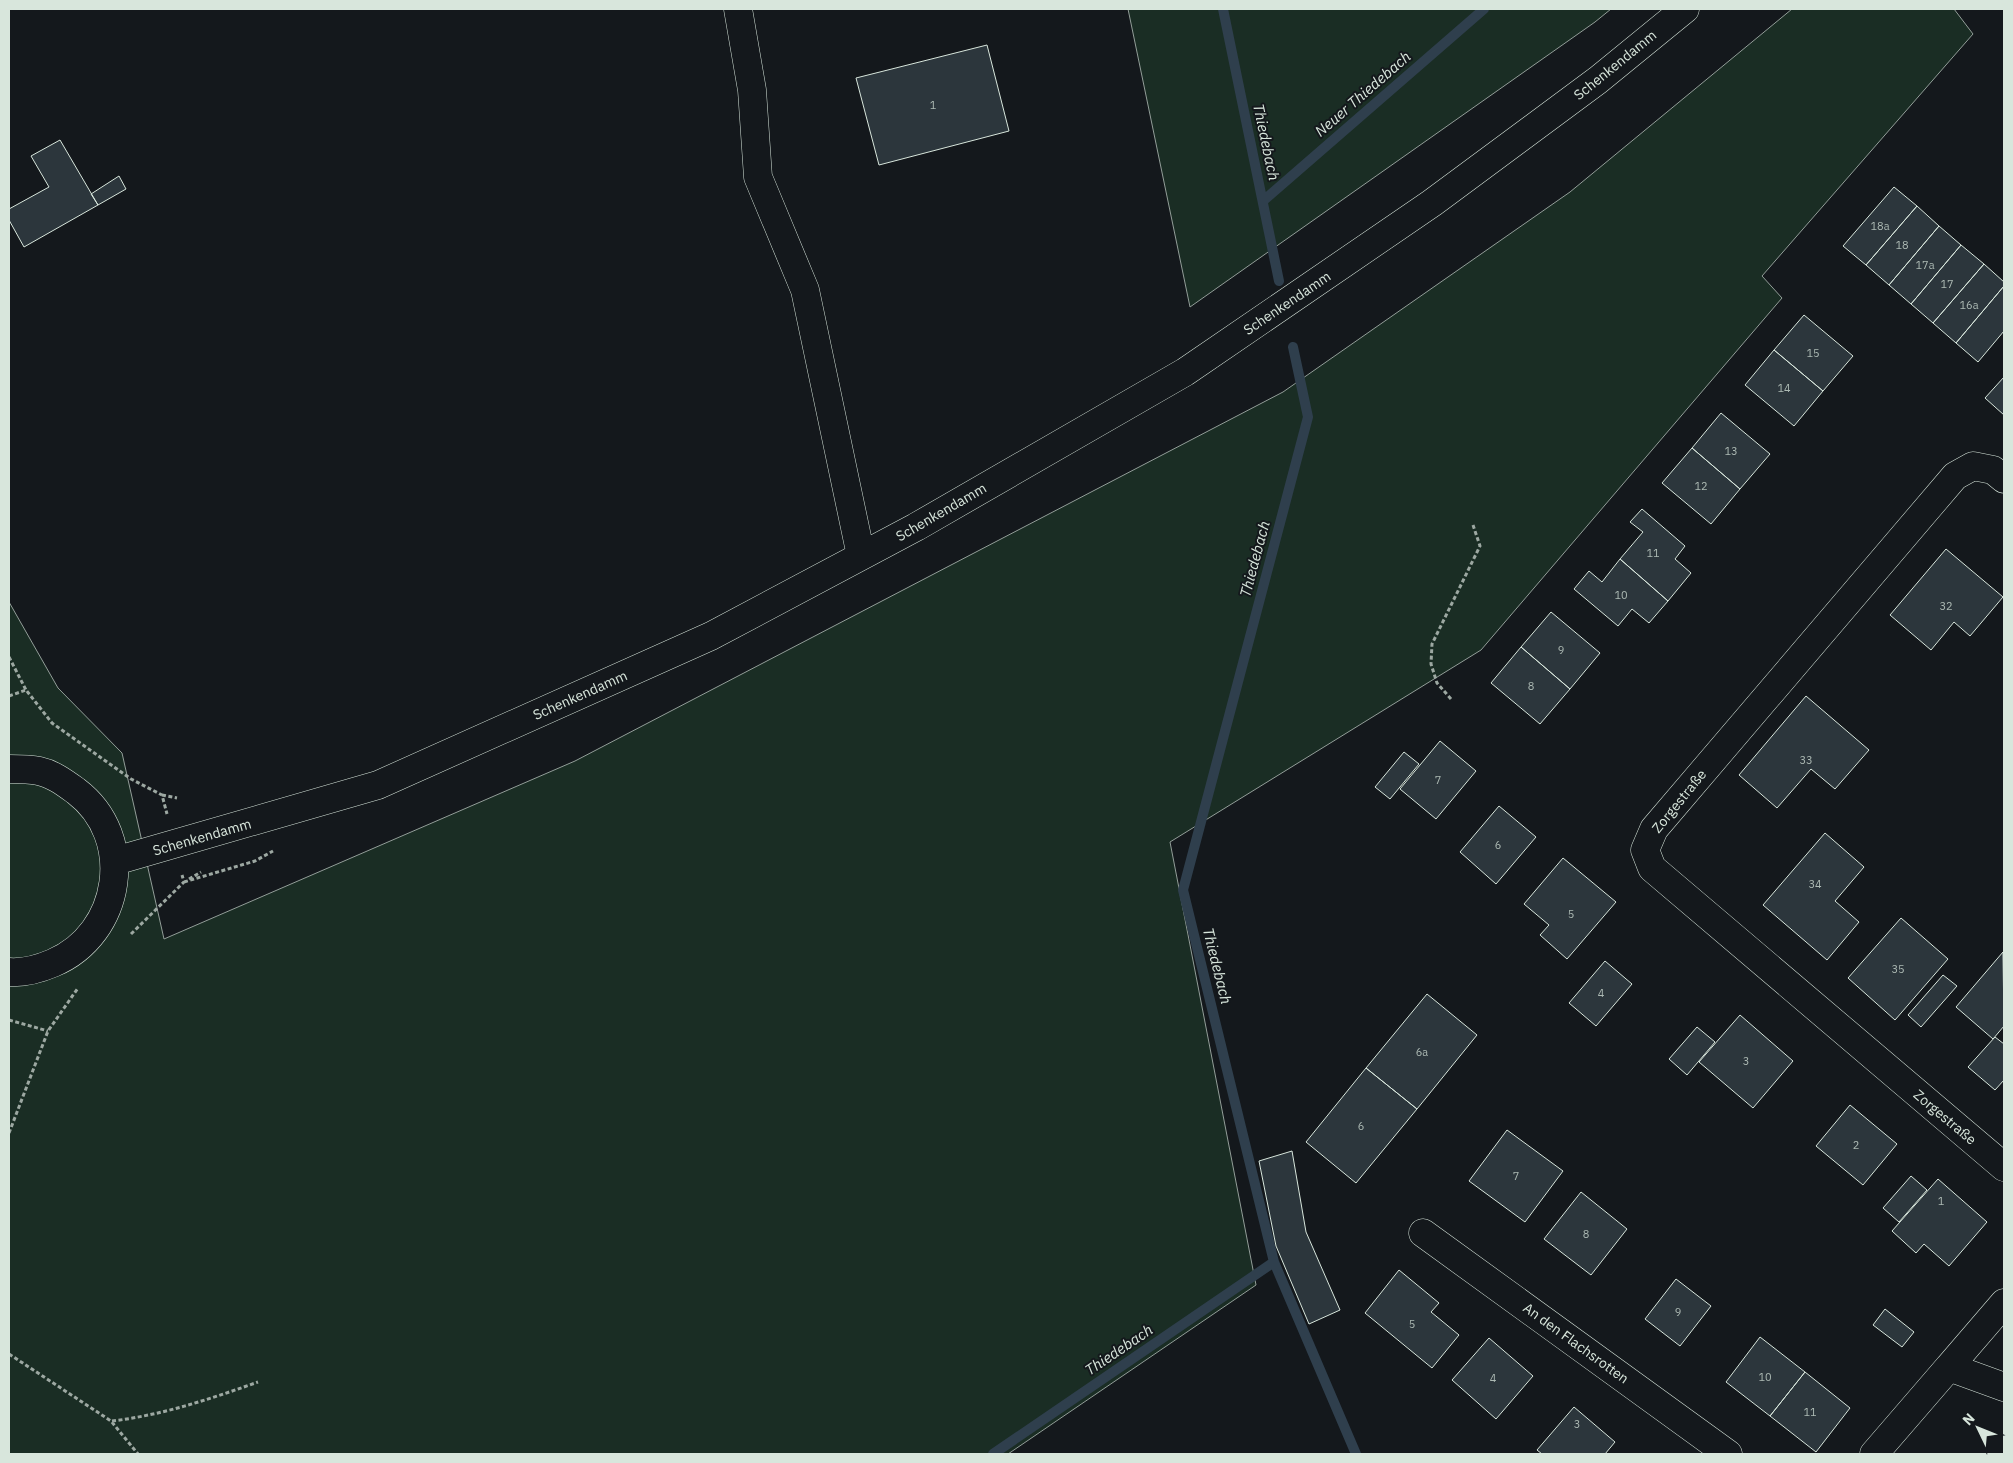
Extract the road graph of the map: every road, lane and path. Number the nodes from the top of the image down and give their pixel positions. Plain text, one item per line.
1 (738, 9) edge
2 (1685, 9) edge
3 (2004, 480) edge
4 (1473, 525) dead end
5 (861, 556) junction
6 (9, 657) edge
7 (26, 690) dead end
8 (1451, 700) dead end
9 (9, 769) edge
10 (162, 795) dead end
11 (178, 798) dead end
12 (279, 848) dead end
13 (115, 861) junction
14 (184, 882) dead end
15 (10, 977) edge
16 (9, 1020) edge
17 (9, 1132) edge
18 (2004, 1167) edge
19 (1423, 1233) dead end
20 (2004, 1302) edge
21 (9, 1354) edge
22 (1949, 1366) junction
23 (258, 1382) dead end
24 (2004, 1387) edge
25 (111, 1421) junction
26 (138, 1454) edge
27 (1728, 1454) edge
28 (1874, 1454) edge

1 - 5 street
2 - 5 street, Schenkendamm
3 - 18 street, Zorgestraße
4 - 8 path
5 - 13 street, Schenkendamm
6 - 7 path
9 - 13 street
10 - 11 path
12 - 14 path
13 - 15 street
16 - 17 path
19 - 27 street, An den Flachsrotten
20 - 22 street
21 - 25 path
22 - 24 street
22 - 28 street
23 - 25 path
25 - 26 path

